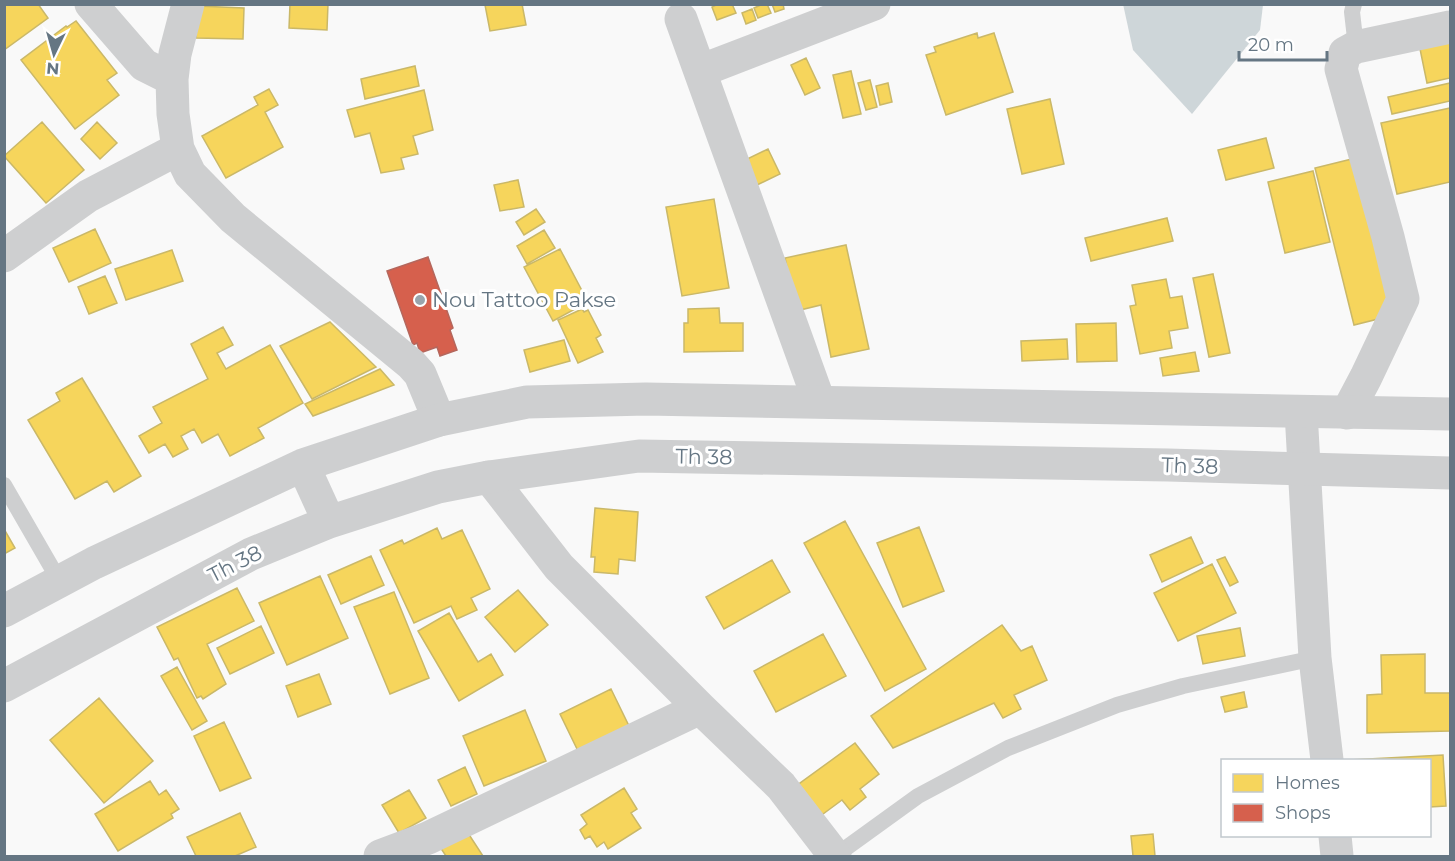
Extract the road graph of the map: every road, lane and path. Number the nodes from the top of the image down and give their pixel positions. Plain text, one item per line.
1 (92, 4) edge
2 (188, 4) edge
3 (874, 4) edge
4 (1354, 4) edge
5 (681, 19) dead end
6 (1450, 27) edge
7 (1356, 47) junction
8 (700, 71) junction
9 (172, 79) junction
10 (178, 149) junction
11 (4, 256) edge
12 (819, 401) junction
13 (1301, 412) junction
14 (1347, 412) junction
15 (1450, 414) edge
16 (439, 420) junction
17 (303, 465) junction
18 (1304, 469) junction
19 (1450, 473) edge
20 (489, 477) junction
21 (4, 485) edge
22 (329, 522) junction
23 (60, 582) junction
24 (4, 611) edge
25 (1315, 658) junction
26 (4, 686) edge
27 (700, 708) junction
28 (1327, 759) edge
29 (1335, 837) edge
30 (380, 856) edge
31 (835, 856) edge
32 (1337, 856) edge

1 - 9 street
2 - 9 street
3 - 8 street
4 - 7 lane
5 - 8 street
6 - 7 street
7 - 14 street
8 - 12 street
9 - 10 street
10 - 11 street
10 - 16 street
12 - 13 street
12 - 16 street
13 - 14 street
13 - 18 street
14 - 15 street
16 - 17 street
17 - 22 street
17 - 23 street
18 - 19 street, Th 38
18 - 20 street, Th 38
18 - 25 street
20 - 22 street, Th 38
20 - 27 street
21 - 23 lane
22 - 26 street, Th 38
23 - 24 street
25 - 28 street
25 - 31 lane
27 - 30 street
27 - 31 street
29 - 32 street

